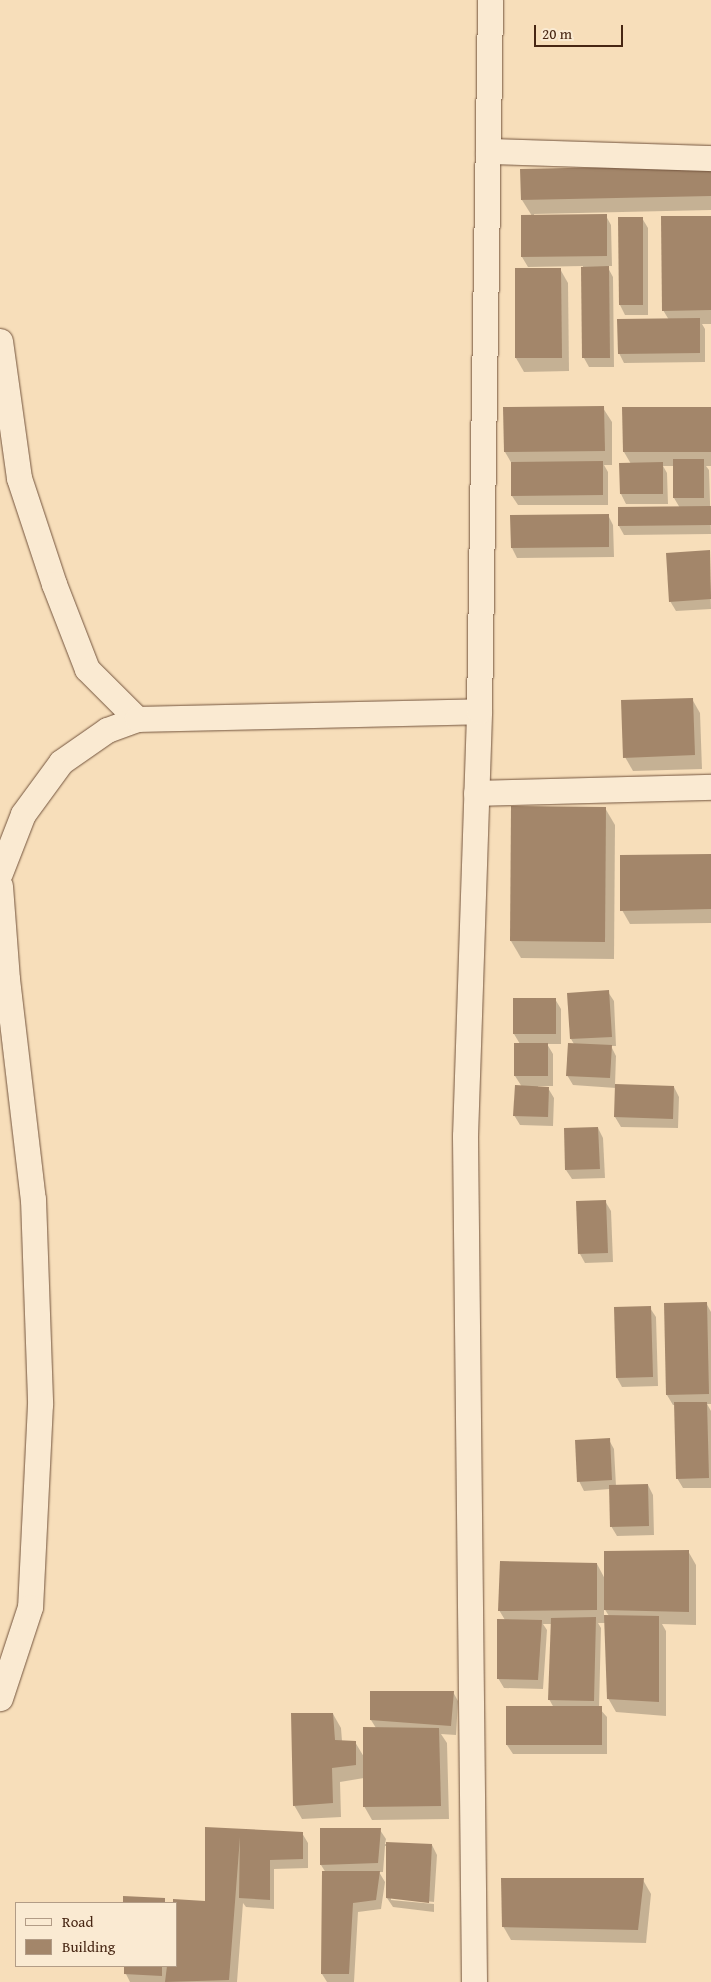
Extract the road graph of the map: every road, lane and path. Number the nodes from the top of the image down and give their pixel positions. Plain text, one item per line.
1 (490, 0) edge
2 (488, 151) junction
3 (711, 158) edge
4 (0, 342) edge
5 (479, 711) junction
6 (137, 719) junction
7 (711, 788) edge
8 (476, 793) junction
9 (0, 873) edge
10 (0, 886) edge
11 (0, 1698) edge
12 (474, 1982) edge

1 - 2 street
2 - 3 street
2 - 5 street
4 - 6 street
5 - 6 street
5 - 8 street
6 - 9 street
7 - 8 street
8 - 12 street
10 - 11 street

